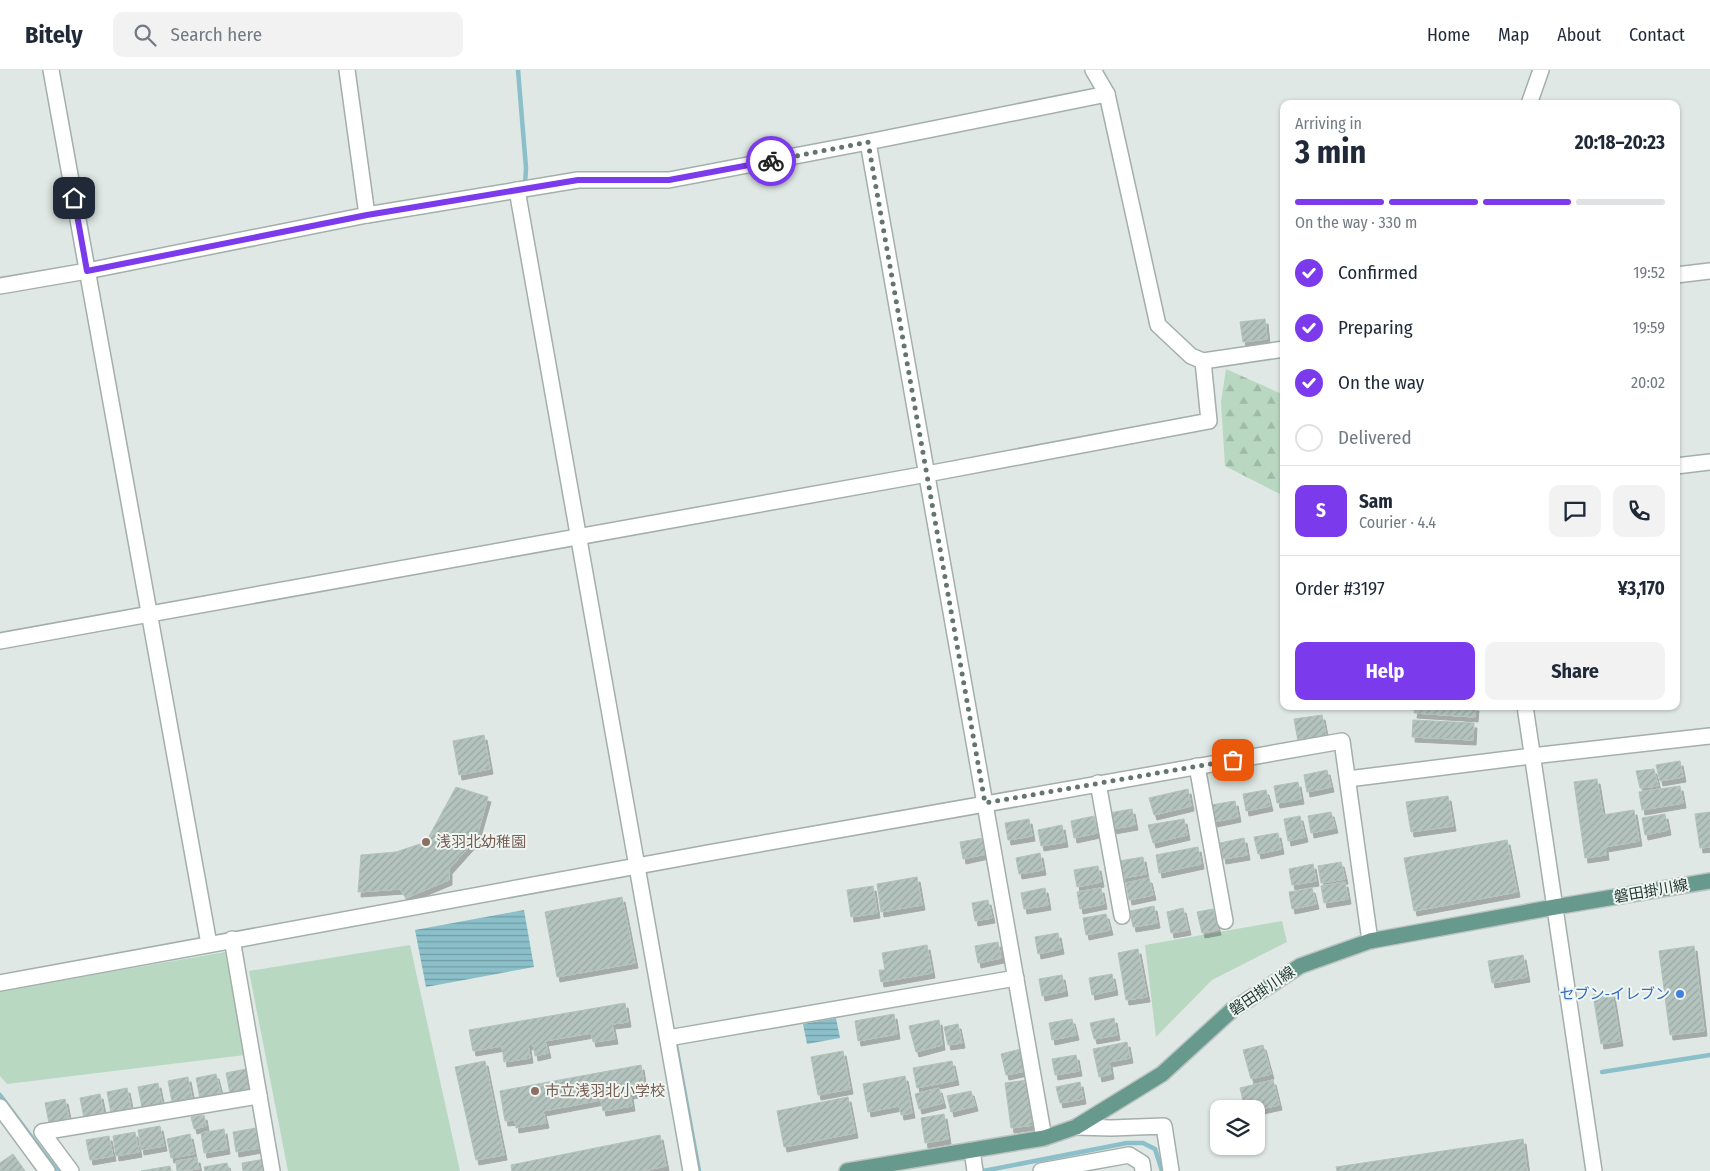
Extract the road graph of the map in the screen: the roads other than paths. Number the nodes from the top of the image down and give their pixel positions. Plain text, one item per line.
1 (51, 70) edge
2 (347, 70) edge
3 (1093, 70) edge
4 (1541, 70) edge
5 (1107, 94) junction
6 (1530, 100) edge
7 (868, 142) junction
8 (517, 190) junction
9 (367, 215) junction
10 (87, 271) junction
11 (1710, 271) edge
12 (1680, 275) edge
13 (0, 286) edge
14 (1280, 350) edge
15 (1203, 361) junction
16 (1710, 462) edge
17 (1680, 466) edge
18 (927, 474) junction
19 (577, 537) junction
20 (149, 614) junction
21 (0, 641) edge
22 (1526, 710) edge
23 (1710, 736) edge
24 (1532, 756) junction
25 (1197, 766) junction
26 (1348, 779) junction
27 (1098, 783) junction
28 (985, 803) junction
29 (638, 865) junction
30 (1710, 881) edge
31 (1555, 907) junction
32 (1122, 916) dead end
33 (1225, 921) dead end
34 (232, 939) junction
35 (1370, 941) junction
36 (209, 944) junction
37 (1016, 978) junction
38 (0, 983) edge
39 (668, 1038) junction
40 (259, 1096) junction
41 (0, 1107) edge
42 (1076, 1127) junction
43 (1044, 1138) junction
44 (972, 1150) junction
45 (48, 1171) edge
46 (71, 1171) edge
47 (272, 1171) edge
48 (691, 1171) edge
49 (847, 1171) edge
50 (975, 1171) edge
51 (1041, 1171) edge
52 (1143, 1171) edge
53 (1171, 1171) edge
54 (1594, 1171) edge

1 - 10 street
2 - 9 street
3 - 5 street
4 - 6 street
5 - 7 street
5 - 15 street
7 - 8 street
7 - 18 street
8 - 9 street
8 - 19 street
9 - 10 street
10 - 13 street
10 - 20 street
11 - 12 street
14 - 15 street
15 - 18 street
16 - 17 street
18 - 19 street
18 - 28 street
19 - 20 street
19 - 29 street
20 - 21 street
20 - 36 street
22 - 24 street
23 - 24 street
24 - 26 street
24 - 31 street
25 - 26 street
25 - 27 street
25 - 33 street
26 - 35 street
27 - 28 street
27 - 32 street
28 - 29 street
28 - 37 street
29 - 34 street
29 - 39 street
30 - 31 main road, 磐田掛川線
31 - 35 main road, 磐田掛川線
31 - 54 street
34 - 36 street
34 - 40 street
35 - 42 main road, 磐田掛川線
36 - 38 street
37 - 39 street
37 - 43 street
39 - 48 street
40 - 46 street
40 - 47 street
41 - 45 street
42 - 43 main road, 磐田掛川線
42 - 53 street
43 - 44 main road, 磐田掛川線
44 - 49 main road, 磐田掛川線
44 - 50 street
51 - 52 street

